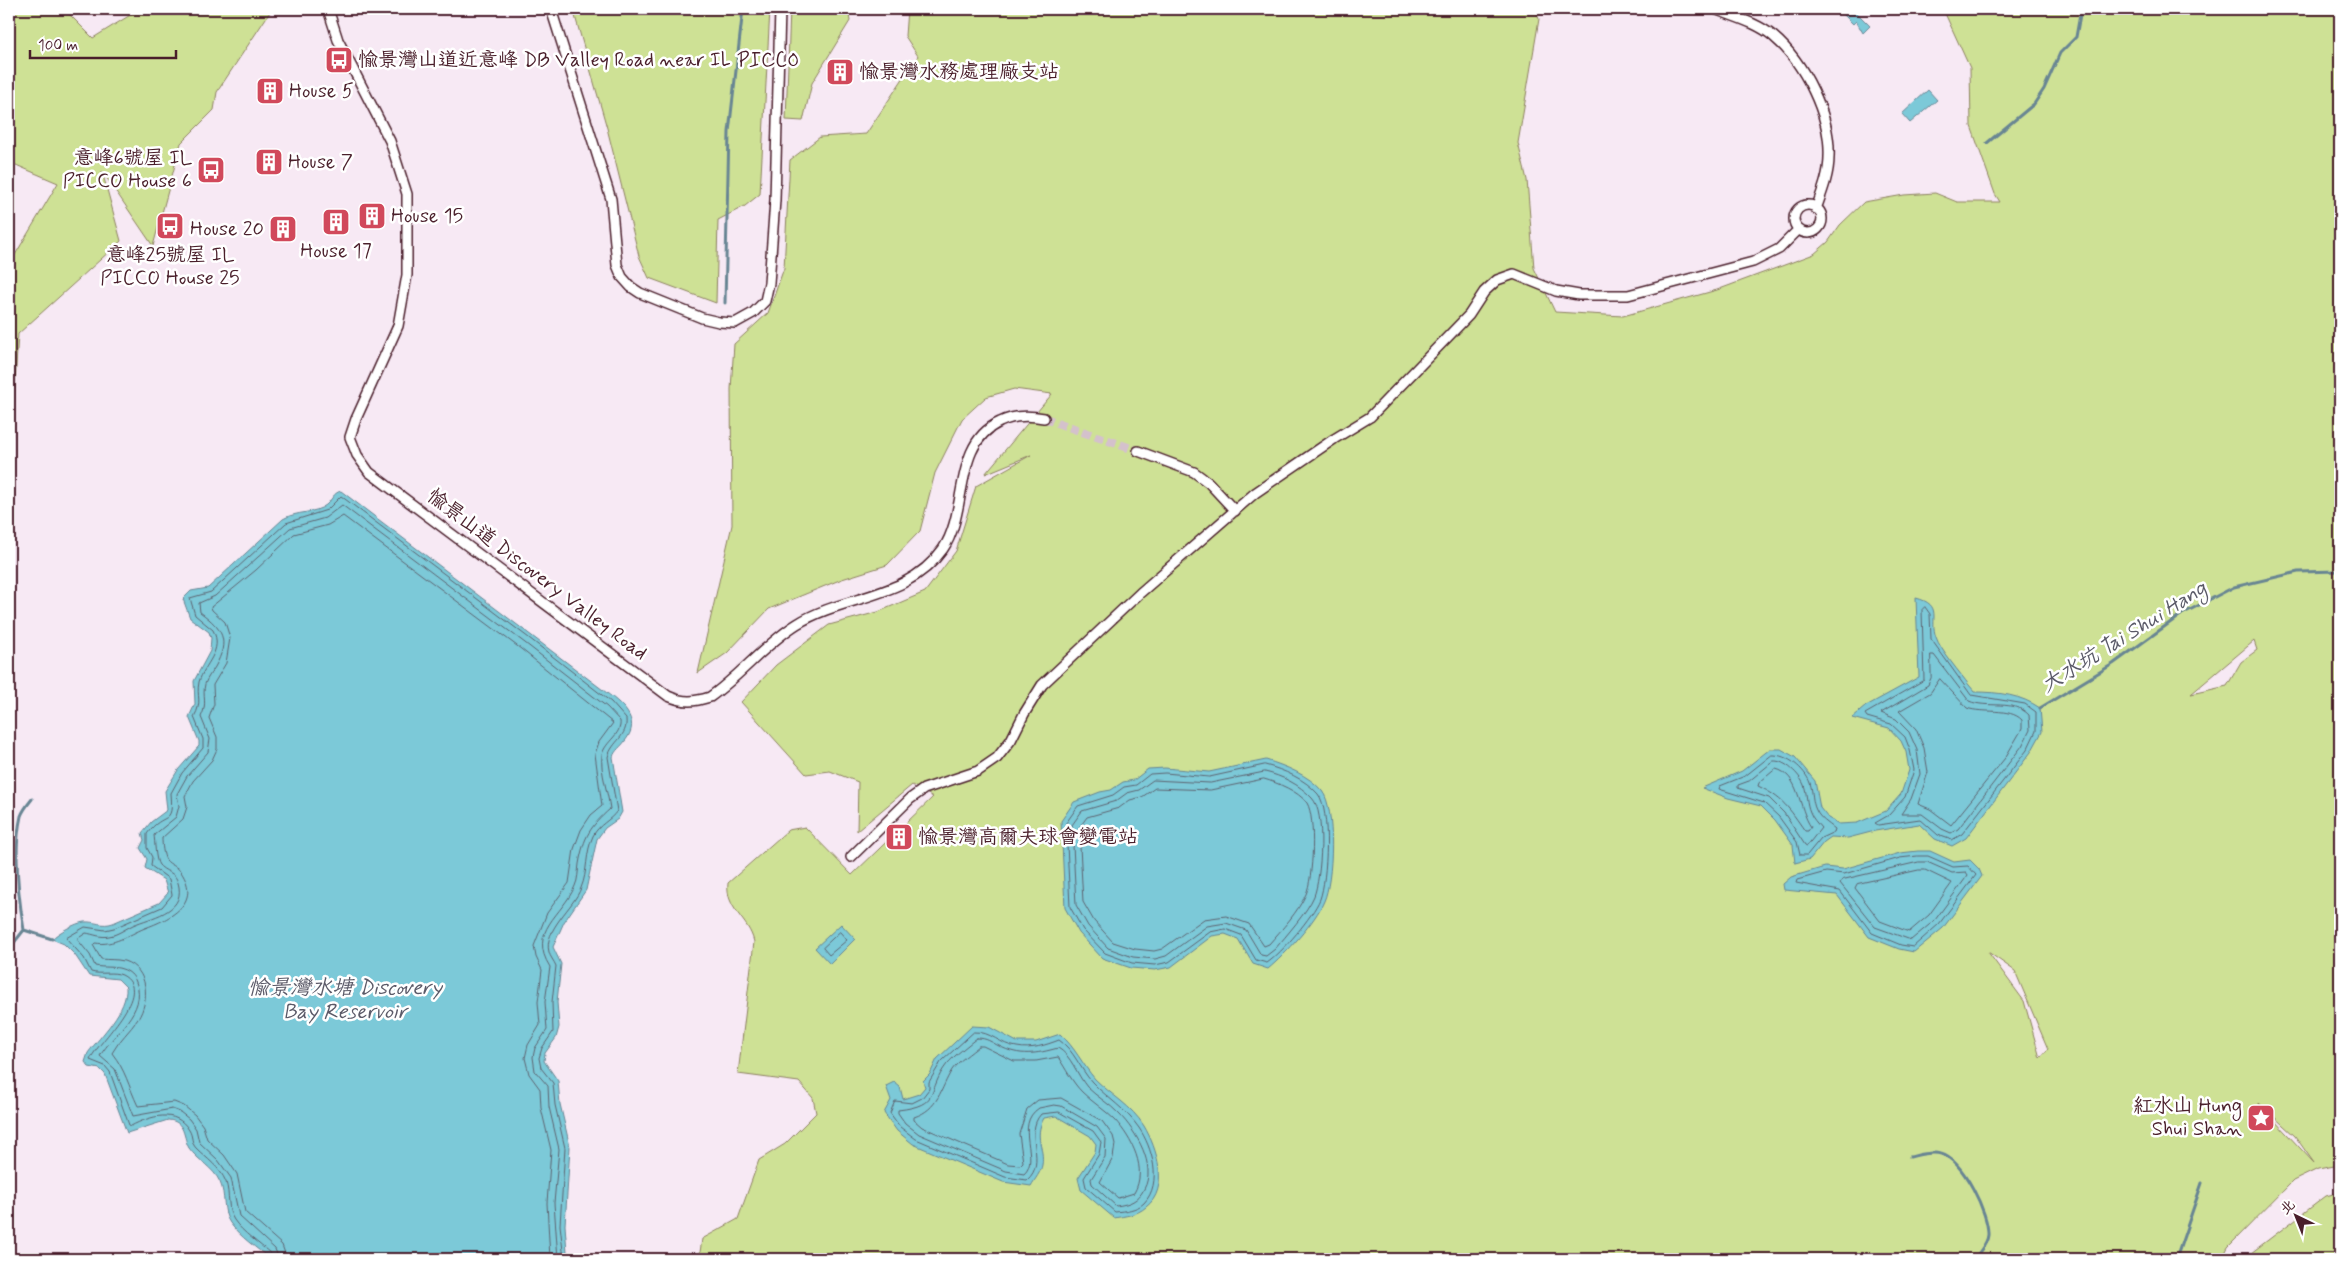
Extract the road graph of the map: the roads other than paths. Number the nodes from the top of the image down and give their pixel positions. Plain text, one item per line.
1 (328, 9) edge
2 (551, 9) edge
3 (780, 9) edge
4 (1715, 9) edge
5 (1816, 209) junction
6 (1798, 230) junction
7 (1044, 418) tunnel mouth
8 (1138, 451) tunnel mouth
9 (1236, 511) junction
10 (851, 857) dead end

1 - 7 street, 愉景山道 Discovery Valley Road
2 - 3 street
4 - 5 street
5 - 6 street
5 - 6 street
6 - 9 street
8 - 9 street
9 - 10 street

